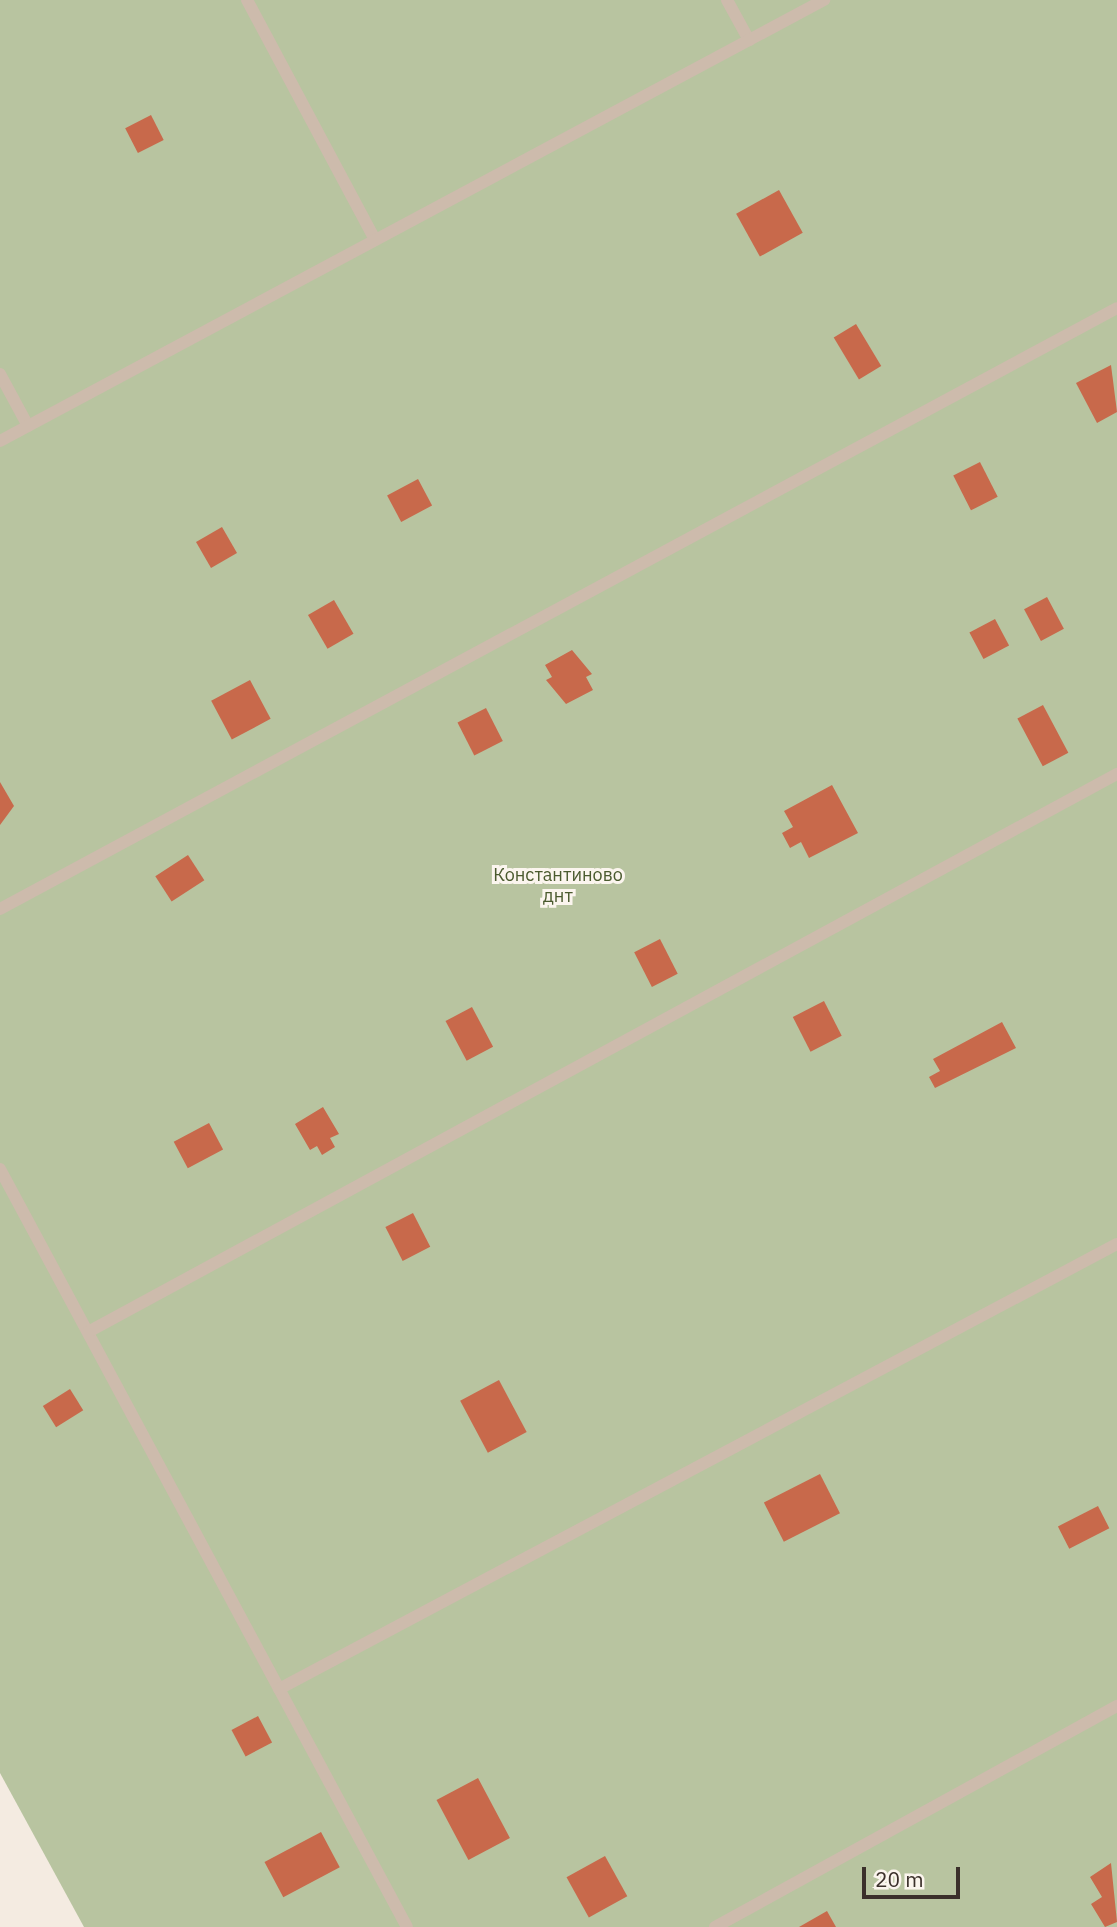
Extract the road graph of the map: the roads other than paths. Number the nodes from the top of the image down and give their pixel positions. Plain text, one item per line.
1 (247, 0) edge
2 (727, 0) edge
3 (824, 0) edge
4 (749, 40) junction
5 (375, 240) junction
6 (1117, 308) edge
7 (0, 374) edge
8 (28, 426) junction
9 (0, 441) edge
10 (1117, 774) edge
11 (0, 909) edge
12 (0, 1169) edge
13 (1117, 1244) edge
14 (88, 1332) junction
15 (279, 1689) junction
16 (1117, 1706) edge
17 (407, 1927) edge
18 (715, 1927) edge

1 - 5 lane
2 - 4 lane
3 - 4 lane
4 - 5 lane
5 - 8 lane
6 - 11 lane
7 - 8 lane
8 - 9 lane
10 - 14 lane
12 - 14 lane
13 - 15 lane
14 - 15 lane
15 - 17 lane
16 - 18 lane

